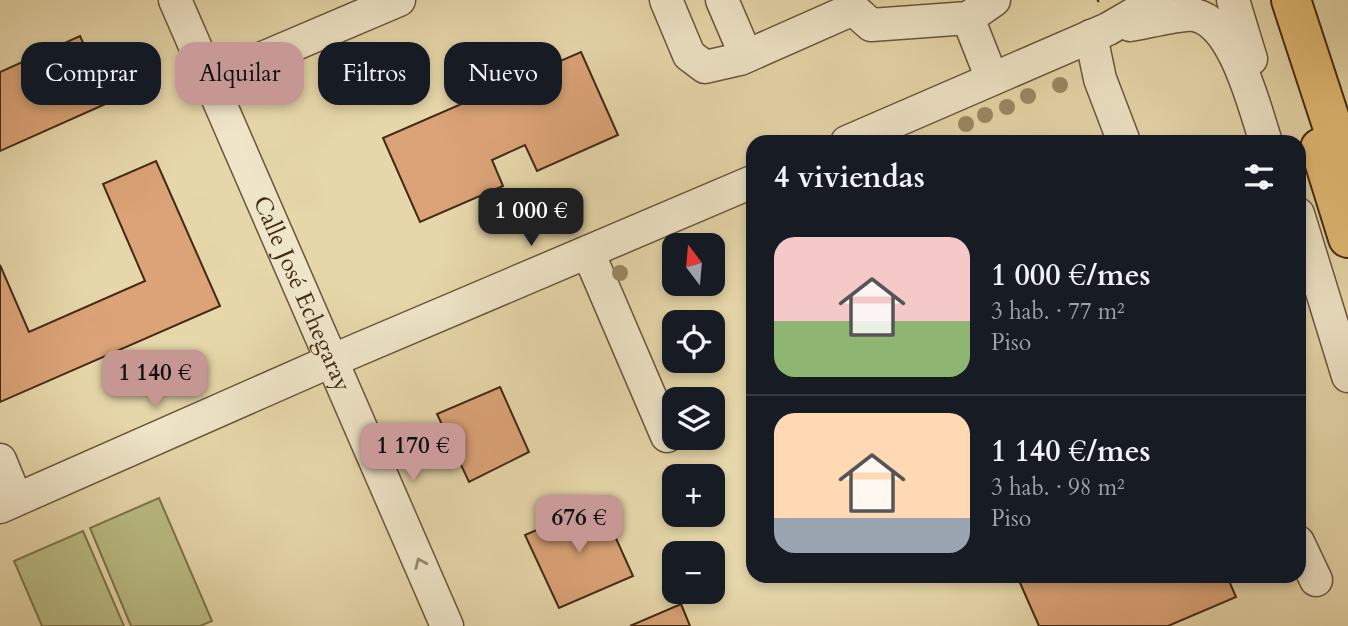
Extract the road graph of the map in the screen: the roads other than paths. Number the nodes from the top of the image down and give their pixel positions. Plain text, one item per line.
1 (175, 0) edge
2 (398, 0) edge
3 (666, 0) edge
4 (722, 0) edge
5 (994, 0) edge
6 (1158, 0) edge
7 (1233, 0) edge
8 (1291, 0) edge
9 (851, 5) edge
10 (1099, 17) edge
11 (968, 18) junction
12 (194, 42) edge
13 (300, 42) edge
14 (746, 56) junction
15 (1311, 63) junction
16 (992, 79) junction
17 (222, 105) edge
18 (864, 135) edge
19 (1121, 135) edge
20 (1264, 135) edge
21 (1274, 135) edge
22 (1348, 174) edge
23 (746, 185) edge
24 (1348, 238) edge
25 (1306, 240) edge
26 (588, 252) junction
27 (1306, 256) edge
28 (331, 361) junction
29 (1344, 363) edge
30 (662, 424) edge
31 (0, 460) edge
32 (8, 503) edge
33 (1306, 560) edge
34 (1315, 580) dead end
35 (447, 626) edge

1 - 12 street, Calle José Echegaray
2 - 13 street
3 - 14 street
4 - 14 street
5 - 11 street
6 - 10 street
7 - 21 street
8 - 15 highway
9 - 11 street
9 - 14 street
10 - 16 street
10 - 19 street
10 - 20 street
11 - 16 street
15 - 22 highway
15 - 24 highway
16 - 18 street
17 - 28 street, Calle José Echegaray
23 - 26 street
25 - 29 street
26 - 28 street
26 - 30 street
27 - 29 street
28 - 32 street
35 -> 28 street, Calle José Echegaray
31 - 32 street
33 - 34 street

